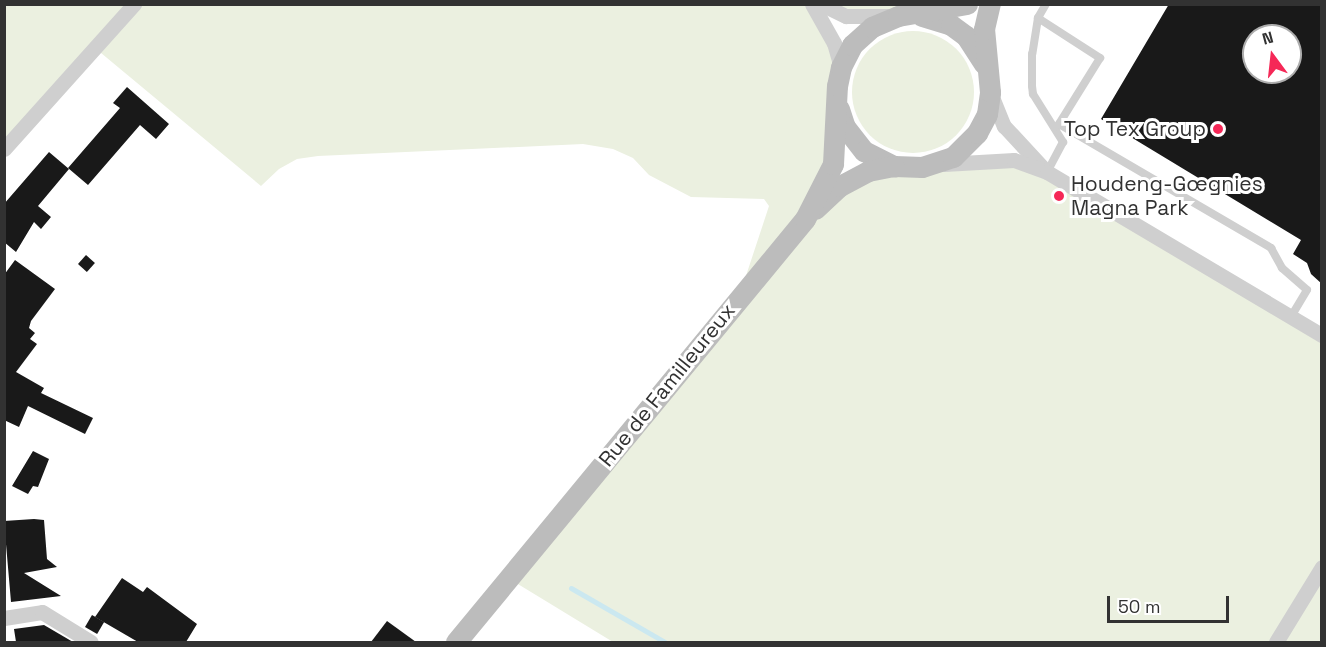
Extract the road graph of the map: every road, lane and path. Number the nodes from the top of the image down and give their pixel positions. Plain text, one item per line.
1 (134, 4) edge
2 (812, 4) edge
3 (821, 4) edge
4 (967, 4) edge
5 (990, 4) edge
6 (1046, 4) edge
7 (907, 16) junction
8 (1038, 18) junction
9 (841, 67) junction
10 (989, 82) junction
11 (839, 109) junction
12 (1057, 128) junction
13 (4, 149) edge
14 (938, 165) junction
15 (894, 166) junction
16 (1047, 172) junction
17 (804, 219) junction
18 (1291, 317) junction
19 (1322, 335) edge
20 (1322, 567) edge
21 (4, 618) edge
22 (91, 642) edge
23 (456, 642) edge
24 (1276, 642) edge

1 - 13 street
2 - 9 street
3 - 7 street
4 - 7 street, Rue de Familleureux
5 - 10 street
6 - 8 lane
7 - 9 street, Rue de Familleureux
7 - 10 street
8 - 12 lane
8 - 12 lane
9 - 11 street, Rue de Familleureux
10 - 14 street
10 - 16 street
11 - 15 street, Rue de Familleureux
11 - 17 street, Rue de Familleureux
12 - 16 lane
12 - 18 lane
14 - 15 street, Rue de Familleureux
14 - 16 street
15 - 17 street
16 - 18 street
17 - 23 street, Rue de Familleureux
18 - 19 street
20 - 24 street
21 - 22 street

